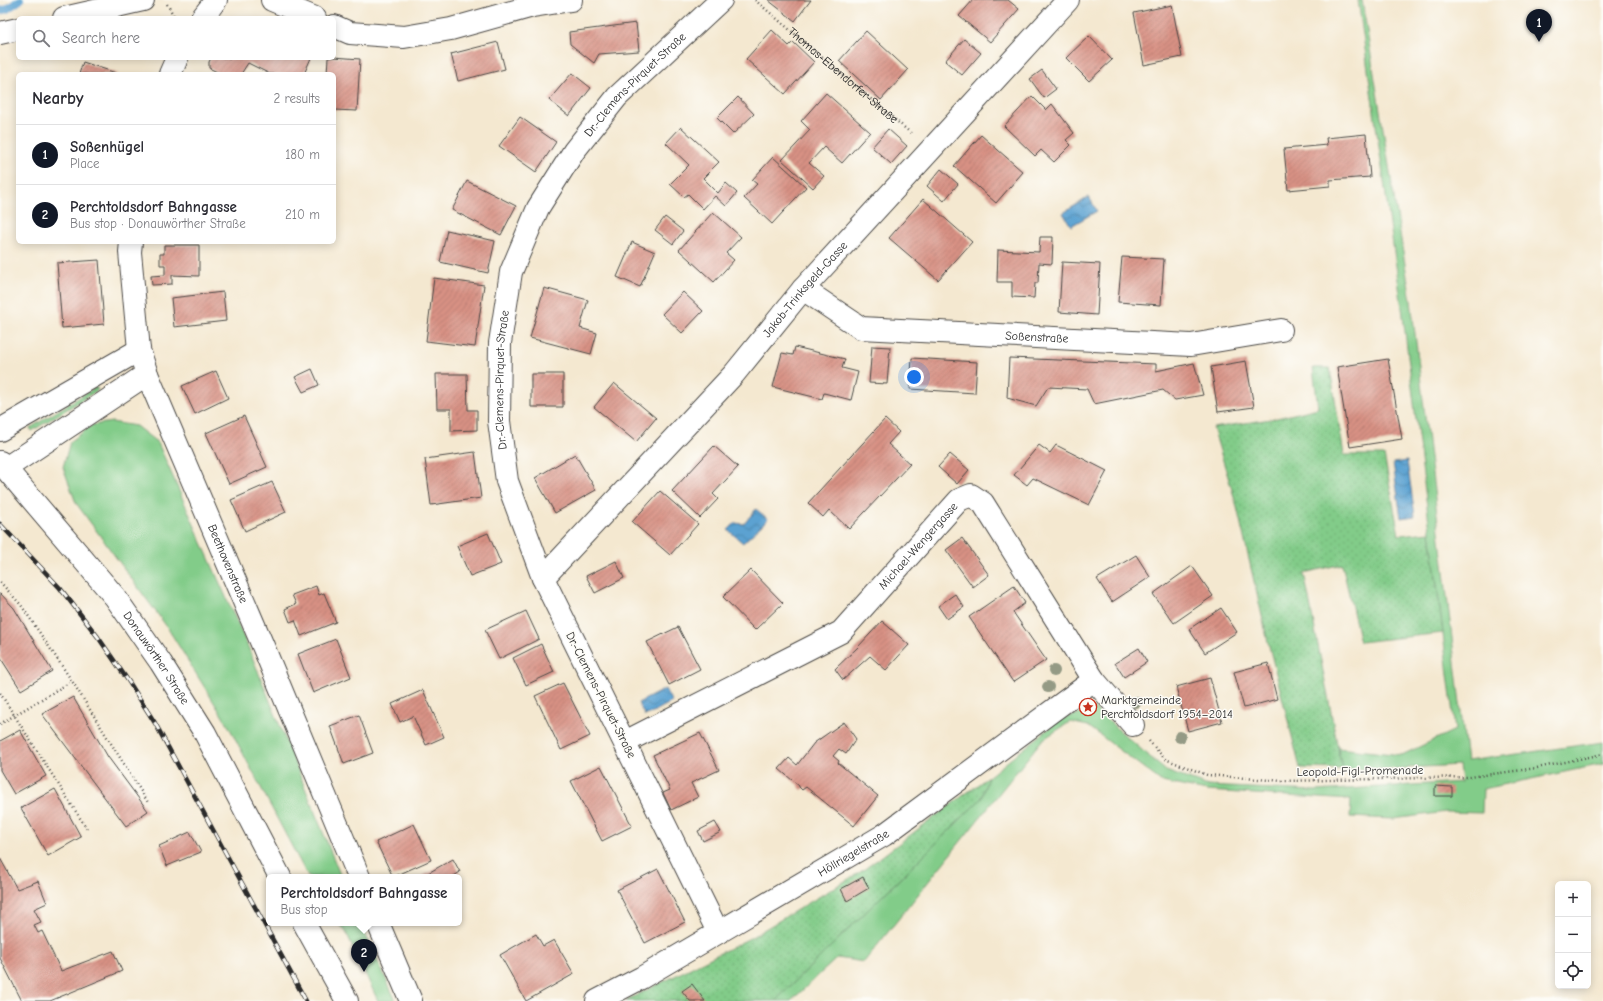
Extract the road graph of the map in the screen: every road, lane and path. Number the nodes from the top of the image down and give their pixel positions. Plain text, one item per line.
1 (143, 0) edge
2 (165, 0) edge
3 (216, 0) edge
4 (272, 0) edge
5 (571, 0) edge
6 (721, 0) edge
7 (755, 0) edge
8 (1068, 0) edge
9 (73, 16) edge
10 (174, 16) edge
11 (204, 16) edge
12 (310, 16) edge
13 (336, 27) edge
14 (16, 29) edge
15 (0, 33) edge
16 (176, 60) edge
17 (171, 72) edge
18 (931, 150) junction
19 (131, 244) edge
20 (803, 290) junction
21 (1281, 330) dead end
22 (139, 350) junction
23 (147, 374) junction
24 (0, 430) edge
25 (3, 465) edge
26 (542, 578) junction
27 (0, 582) edge
28 (1094, 680) junction
29 (72, 682) junction
30 (0, 693) edge
31 (14, 715) junction
32 (0, 724) edge
33 (1133, 725) joint
34 (625, 742) junction
35 (1603, 754) edge
36 (149, 804) dead end
37 (87, 829) dead end
38 (278, 874) edge
39 (358, 874) edge
40 (306, 926) edge
41 (379, 926) edge
42 (718, 932) junction
43 (347, 1001) edge
44 (411, 1001) edge
45 (597, 1001) edge

1 - 9 street
2 - 10 path
3 - 11 street
4 - 12 street
5 - 13 street
6 - 26 street, Dr.-Clemens-Pirquet-Straße
7 - 18 path, Thomas-Ebendorfer-Straße
8 - 18 street, Jakob-Trinksgeld-Gasse
14 - 15 street
16 - 17 street
18 - 20 street, Jakob-Trinksgeld-Gasse
19 - 22 street, Beethovenstraße
20 - 21 street, Soßenstraße
20 - 26 street, Jakob-Trinksgeld-Gasse
22 - 23 street, Beethovenstraße
22 - 24 street
23 - 25 street
23 - 39 street, Beethovenstraße
25 - 38 street, Donauwörther Straße
26 - 34 street, Dr.-Clemens-Pirquet-Straße
27 - 29 path
28 - 33 street, Michael-Wengergasse
28 - 34 street, Michael-Wengergasse
28 - 42 street, Höllriegelstraße
29 - 31 path
29 - 36 path
30 - 31 path
31 - 32 path
31 - 37 path
33 - 35 path, Leopold-Figl-Promenade
34 - 42 street, Dr.-Clemens-Pirquet-Straße
40 - 43 street
41 - 44 street
42 - 45 street, Höllriegelstraße

